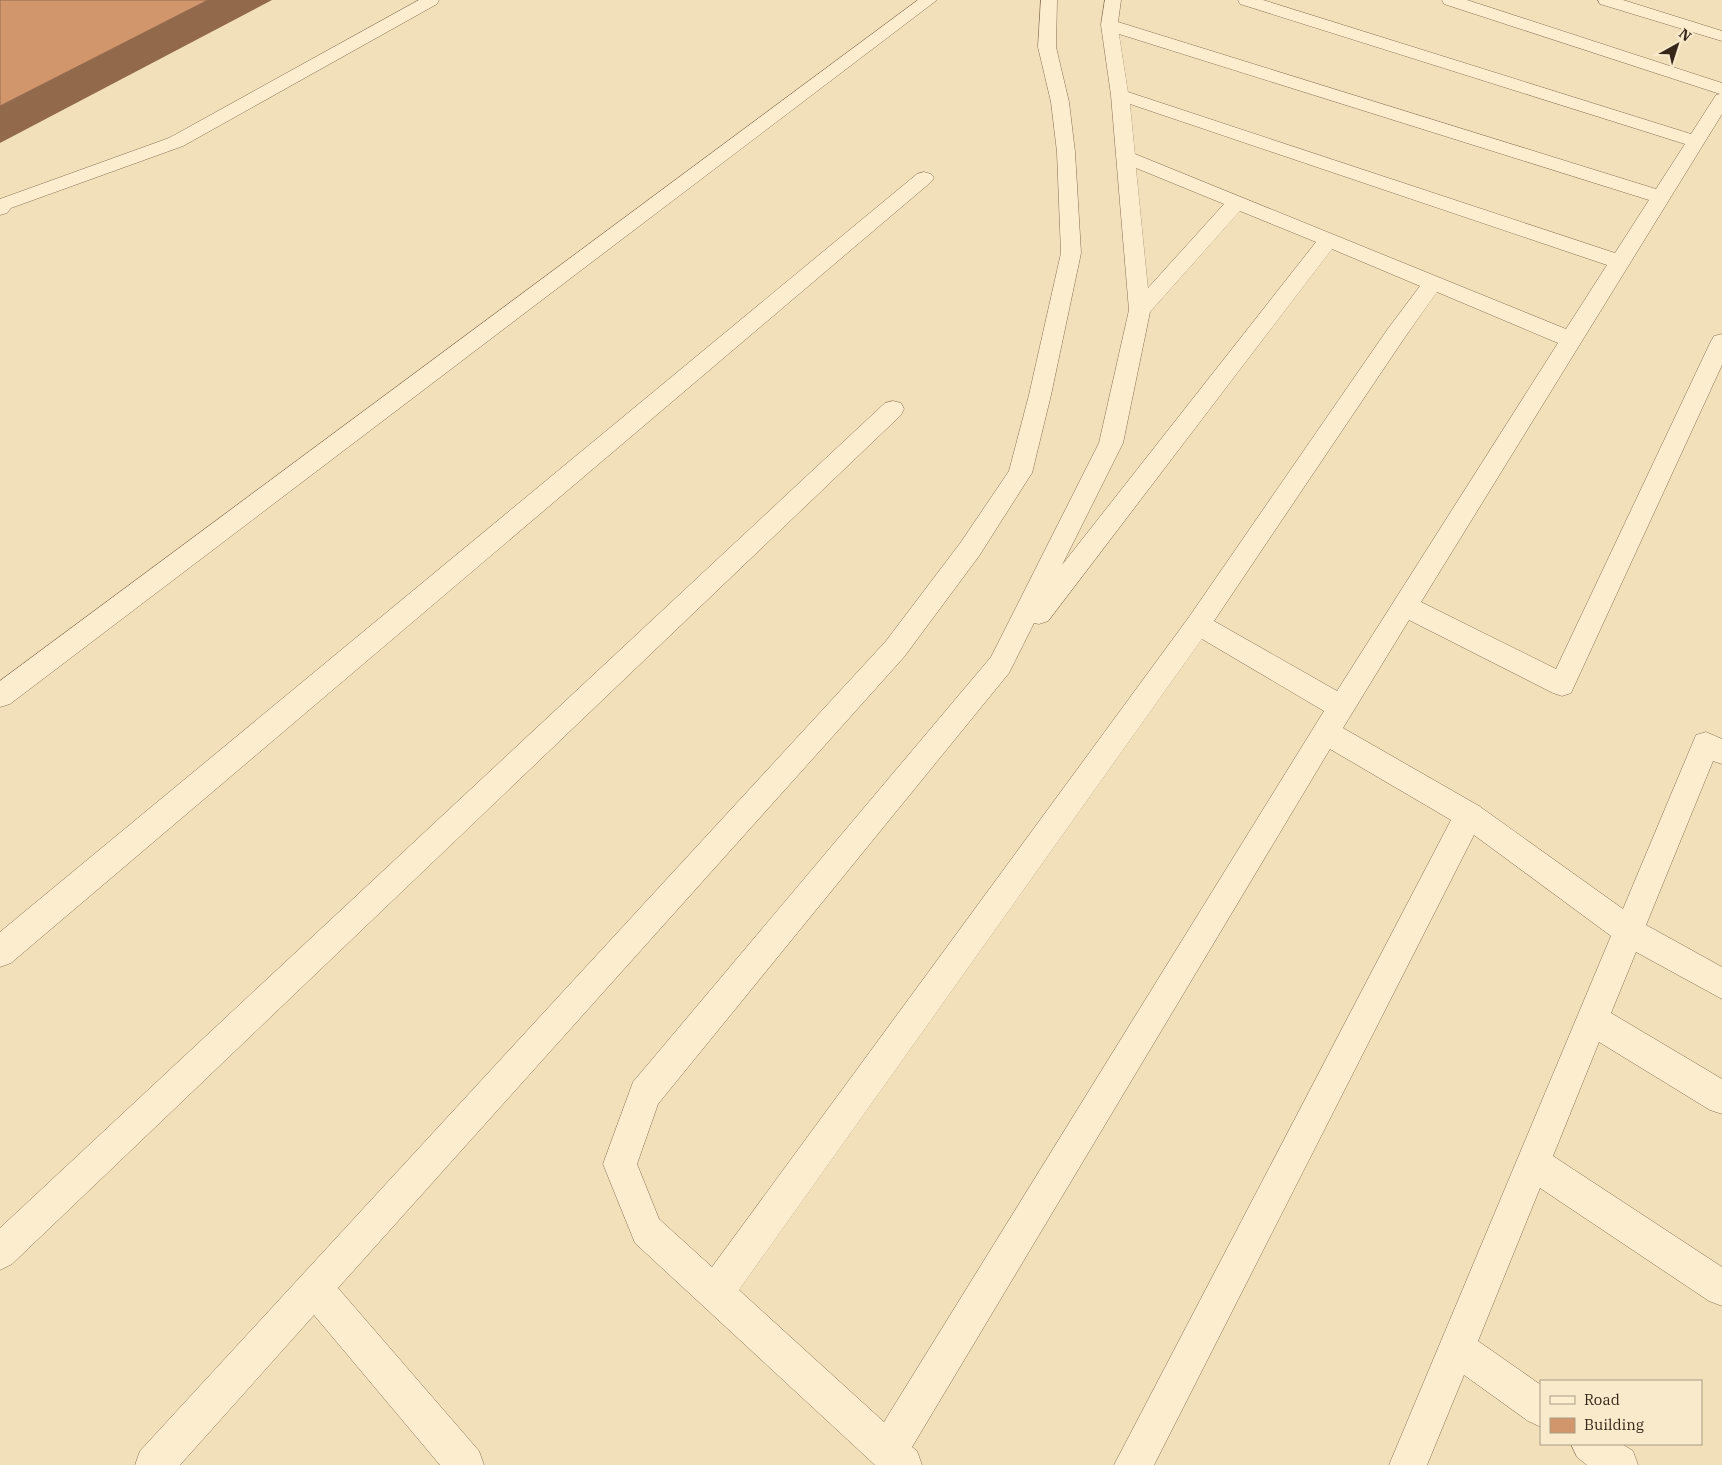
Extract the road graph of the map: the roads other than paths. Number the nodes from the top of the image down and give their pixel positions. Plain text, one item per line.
1 (432, 0) edge
2 (929, 0) edge
3 (1049, 0) edge
4 (1246, 0) edge
5 (1450, 0) edge
6 (1606, 0) edge
7 (1112, 13) edge
8 (1722, 36) edge
9 (1722, 89) edge
10 (1120, 95) junction
11 (1722, 99) edge
12 (1695, 141) junction
13 (1126, 157) junction
14 (924, 178) dead end
15 (1660, 197) junction
16 (1237, 202) junction
17 (1, 205) edge
18 (1328, 240) junction
19 (1620, 262) junction
20 (1433, 282) junction
21 (1140, 310) junction
22 (1572, 340) junction
23 (1722, 341) edge
24 (893, 409) dead end
25 (1405, 606) junction
26 (1198, 624) junction
27 (1000, 664) junction
28 (0, 696) edge
29 (1341, 707) junction
30 (1326, 732) junction
31 (1722, 752) edge
32 (1469, 816) junction
33 (1630, 932) junction
34 (0, 952) edge
35 (1722, 984) edge
36 (1592, 1020) junction
37 (1722, 1098) edge
38 (1534, 1164) junction
39 (0, 1252) edge
40 (314, 1288) junction
41 (1722, 1288) edge
42 (715, 1293) junction
43 (1457, 1348) junction
44 (1540, 1407) edge
45 (1591, 1445) edge
46 (895, 1458) edge
47 (154, 1465) edge
48 (464, 1465) edge
49 (1133, 1465) edge
50 (1408, 1465) edge
51 (1619, 1465) edge

1 - 17 lane
2 - 28 lane
3 - 40 lane
4 - 12 lane
5 - 9 lane
6 - 8 lane
7 - 10 lane
7 - 15 lane
10 - 13 lane
10 - 19 lane
11 - 12 lane
12 - 15 lane
13 - 16 lane
13 - 21 lane
14 - 34 lane
15 - 19 lane
16 - 18 lane
16 - 21 lane
18 - 20 lane
18 - 27 lane
19 - 22 lane
20 - 22 lane
20 - 26 lane
21 - 27 lane
22 - 25 lane
23 - 25 lane
24 - 39 lane
25 - 29 lane
26 - 29 lane
26 - 42 lane
27 - 42 lane
29 - 30 lane
30 - 32 lane
30 - 46 lane
31 - 33 lane
32 - 33 lane
32 - 49 lane
33 - 35 lane
33 - 36 lane
36 - 37 lane
36 - 38 lane
38 - 41 lane
38 - 43 lane
40 - 47 lane
40 - 48 lane
42 - 46 lane
43 - 44 lane
43 - 50 lane
45 - 51 lane

